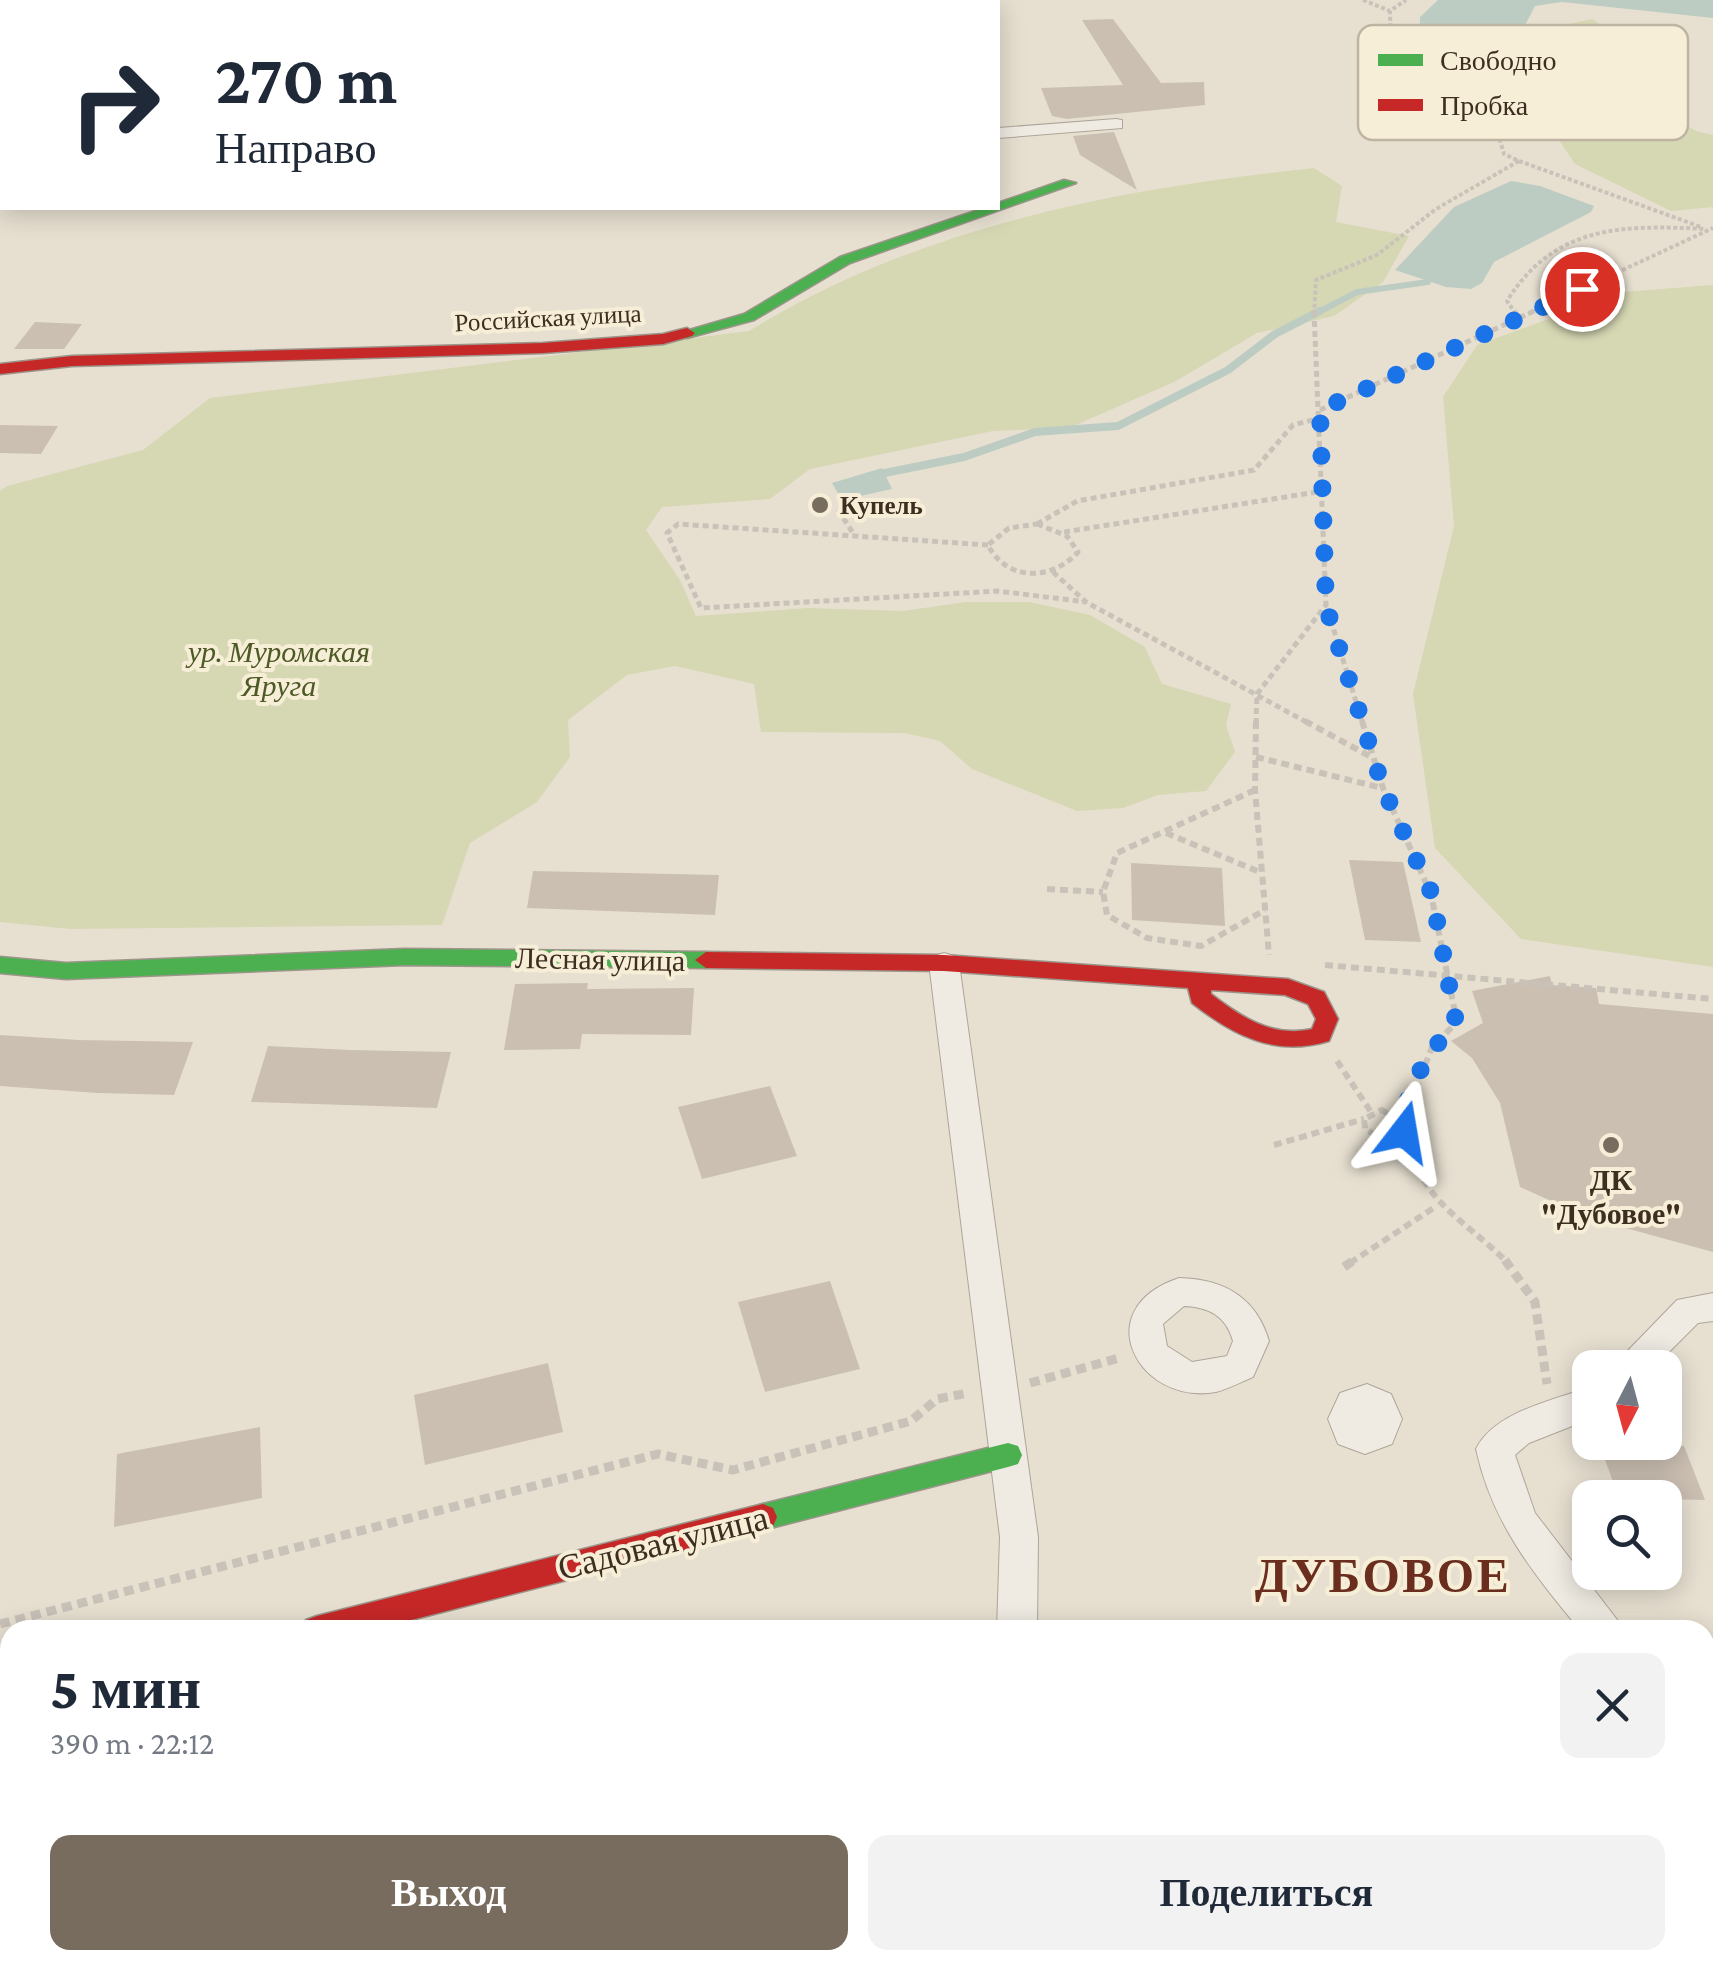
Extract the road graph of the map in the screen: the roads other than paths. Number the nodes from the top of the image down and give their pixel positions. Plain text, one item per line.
1 (1116, 124) dead end
2 (1000, 133) edge
3 (1069, 184) dead end
4 (1000, 207) edge
5 (992, 210) edge
6 (0, 369) edge
7 (944, 963) junction
8 (0, 965) edge
9 (1199, 982) junction
10 (1713, 1307) edge
11 (1648, 1350) edge
12 (1572, 1410) edge
13 (1008, 1455) junction
14 (356, 1620) edge
15 (1017, 1620) edge
16 (1597, 1620) edge

1 - 2 street
3 - 4 street, Российская улица
5 - 6 street, Российская улица
7 - 8 street, Лесная улица
7 - 9 street, Лесная улица
7 - 13 street
9 - 9 street, Лесная улица
10 - 11 street
12 - 16 street
13 - 14 street, Садовая улица
13 - 15 street

